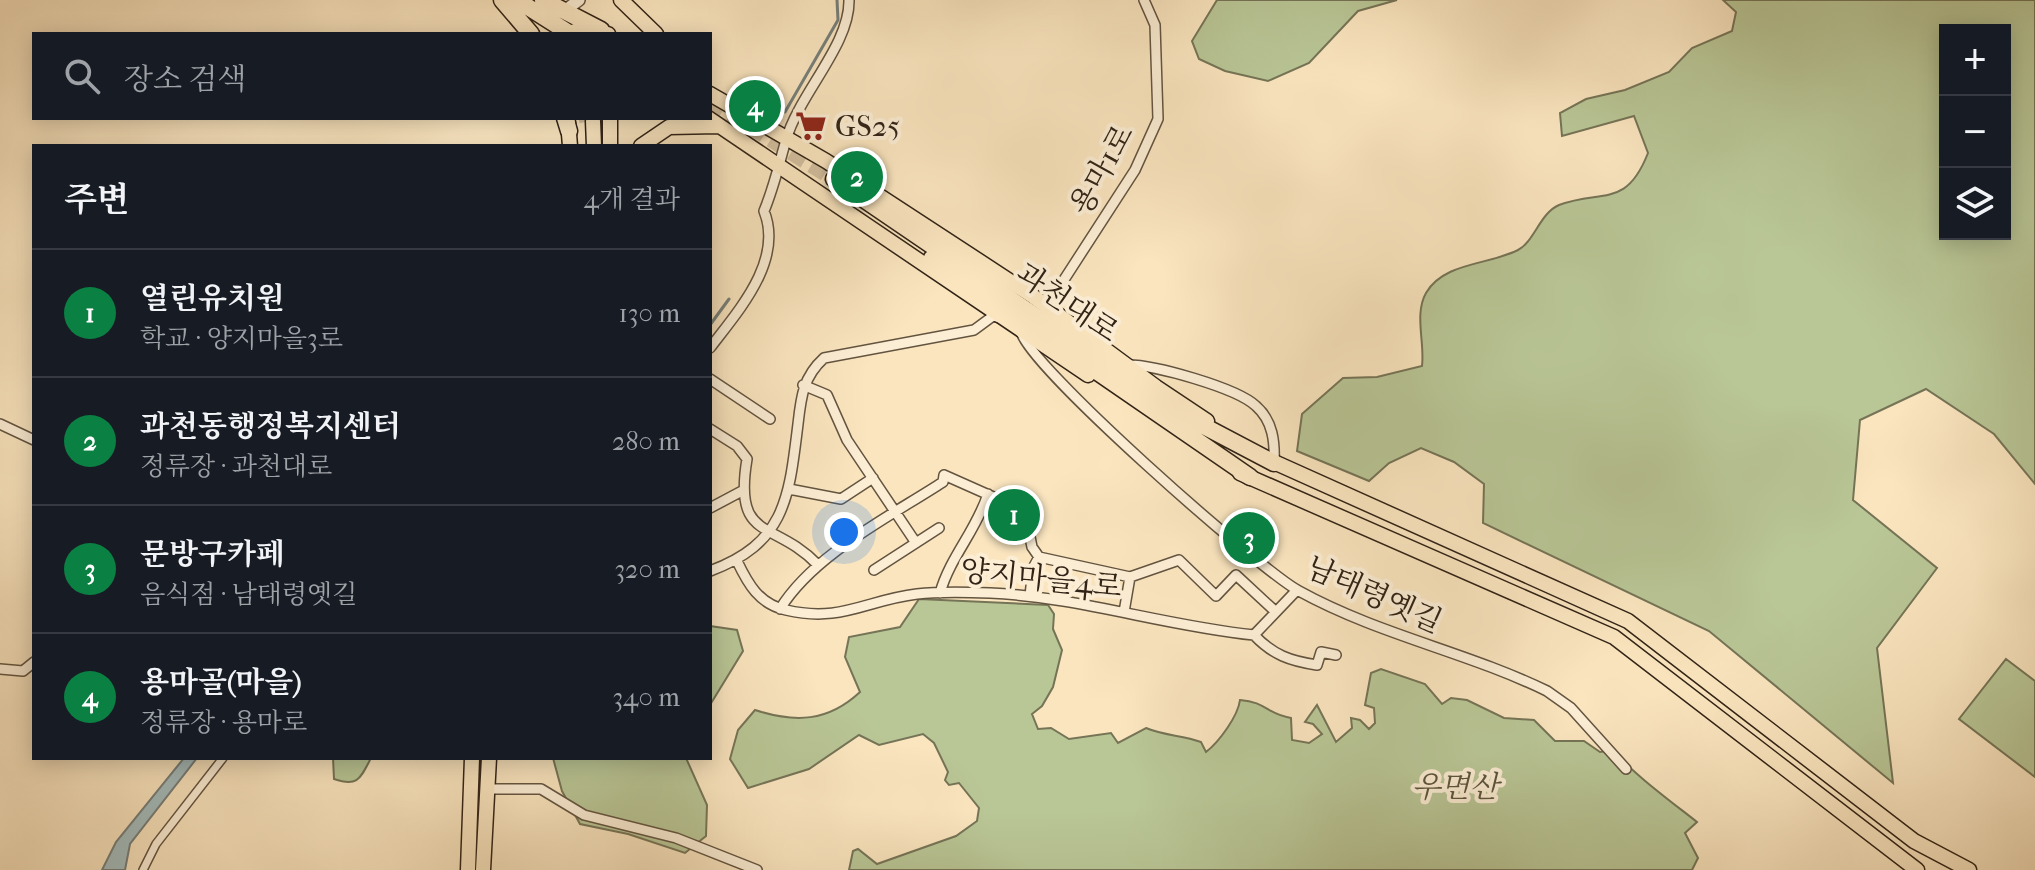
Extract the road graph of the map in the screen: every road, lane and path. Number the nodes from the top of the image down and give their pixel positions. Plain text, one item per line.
1 (502, 0) edge
2 (517, 0) edge
3 (543, 0) edge
4 (579, 0) edge
5 (621, 0) edge
6 (849, 0) edge
7 (1144, 0) edge
8 (557, 6) edge
9 (529, 32) edge
10 (566, 32) edge
11 (568, 32) edge
12 (574, 32) edge
13 (605, 32) edge
14 (654, 32) edge
15 (712, 87) edge
16 (712, 95) edge
17 (725, 103) junction
18 (610, 120) edge
19 (711, 120) edge
20 (721, 126) junction
21 (786, 139) junction
22 (584, 144) edge
23 (594, 144) edge
24 (610, 144) edge
25 (644, 144) edge
26 (781, 167) junction
27 (1047, 306) junction
28 (1003, 319) junction
29 (1021, 331) junction
30 (712, 345) edge
31 (1126, 365) junction
32 (712, 380) edge
33 (803, 385) junction
34 (770, 419) dead end
35 (0, 424) edge
36 (712, 430) edge
37 (32, 439) edge
38 (1274, 463) junction
39 (1250, 477) junction
40 (873, 478) junction
41 (789, 489) junction
42 (742, 491) junction
43 (988, 494) junction
44 (712, 507) edge
45 (896, 512) junction
46 (939, 528) dead end
47 (770, 536) junction
48 (916, 543) junction
49 (1039, 557) junction
50 (737, 561) junction
51 (818, 565) junction
52 (712, 570) edge
53 (874, 570) dead end
54 (1130, 577) junction
55 (1297, 590) junction
56 (940, 593) junction
57 (1030, 596) junction
58 (780, 609) junction
59 (1124, 612) junction
60 (1276, 612) junction
61 (1254, 635) junction
62 (1336, 655) dead end
63 (32, 664) edge
64 (0, 669) edge
65 (221, 760) edge
66 (472, 760) edge
67 (489, 760) edge
68 (1626, 769) dead end
69 (489, 789) junction
70 (143, 870) edge
71 (468, 870) edge
72 (483, 870) edge
73 (757, 870) edge
74 (1917, 870) edge
75 (1969, 870) edge

1 - 9 highway
2 - 10 highway
3 - 8 highway
4 - 8 street
5 - 14 main road
6 - 21 street
7 - 27 street, 용마1로
8 - 11 main road
8 - 13 highway
12 - 13 main road
15 - 17 main road
16 - 17 main road
17 - 21 main road
18 - 24 main road
19 - 20 main road
20 - 25 main road
20 - 26 main road
21 - 26 street
21 - 27 main road
22 - 23 main road
26 - 28 main road
26 - 30 street
27 - 31 main road
28 - 29 main road
28 - 33 street
29 - 39 main road
29 - 55 street, 남태령옛길
31 - 38 main road
31 - 38 street
32 - 34 street
33 - 40 street
33 - 41 street
35 - 37 street
36 - 42 street
38 - 39 highway, 과천대로
38 - 75 main road
39 - 74 main road
40 - 41 street
40 - 45 street
41 - 47 street
42 - 44 street
42 - 47 street
43 - 45 street
43 - 49 street
43 - 56 street
45 - 48 street
45 - 51 street
46 - 48 street
47 - 50 street
47 - 51 street
48 - 53 street
49 - 54 street
49 - 57 street
50 - 52 street
50 - 58 street, 양지마을4로
51 - 58 street
54 - 59 street
54 - 60 street
55 - 60 street
55 - 68 street, 남태령옛길
56 - 57 street, 양지마을4로
56 - 58 street, 양지마을4로
57 - 59 street, 양지마을4로
59 - 61 street, 양지마을4로
60 - 61 street
61 - 62 street
63 - 64 street
65 - 70 street
66 - 71 main road
67 - 69 main road
69 - 72 main road
69 - 73 street

